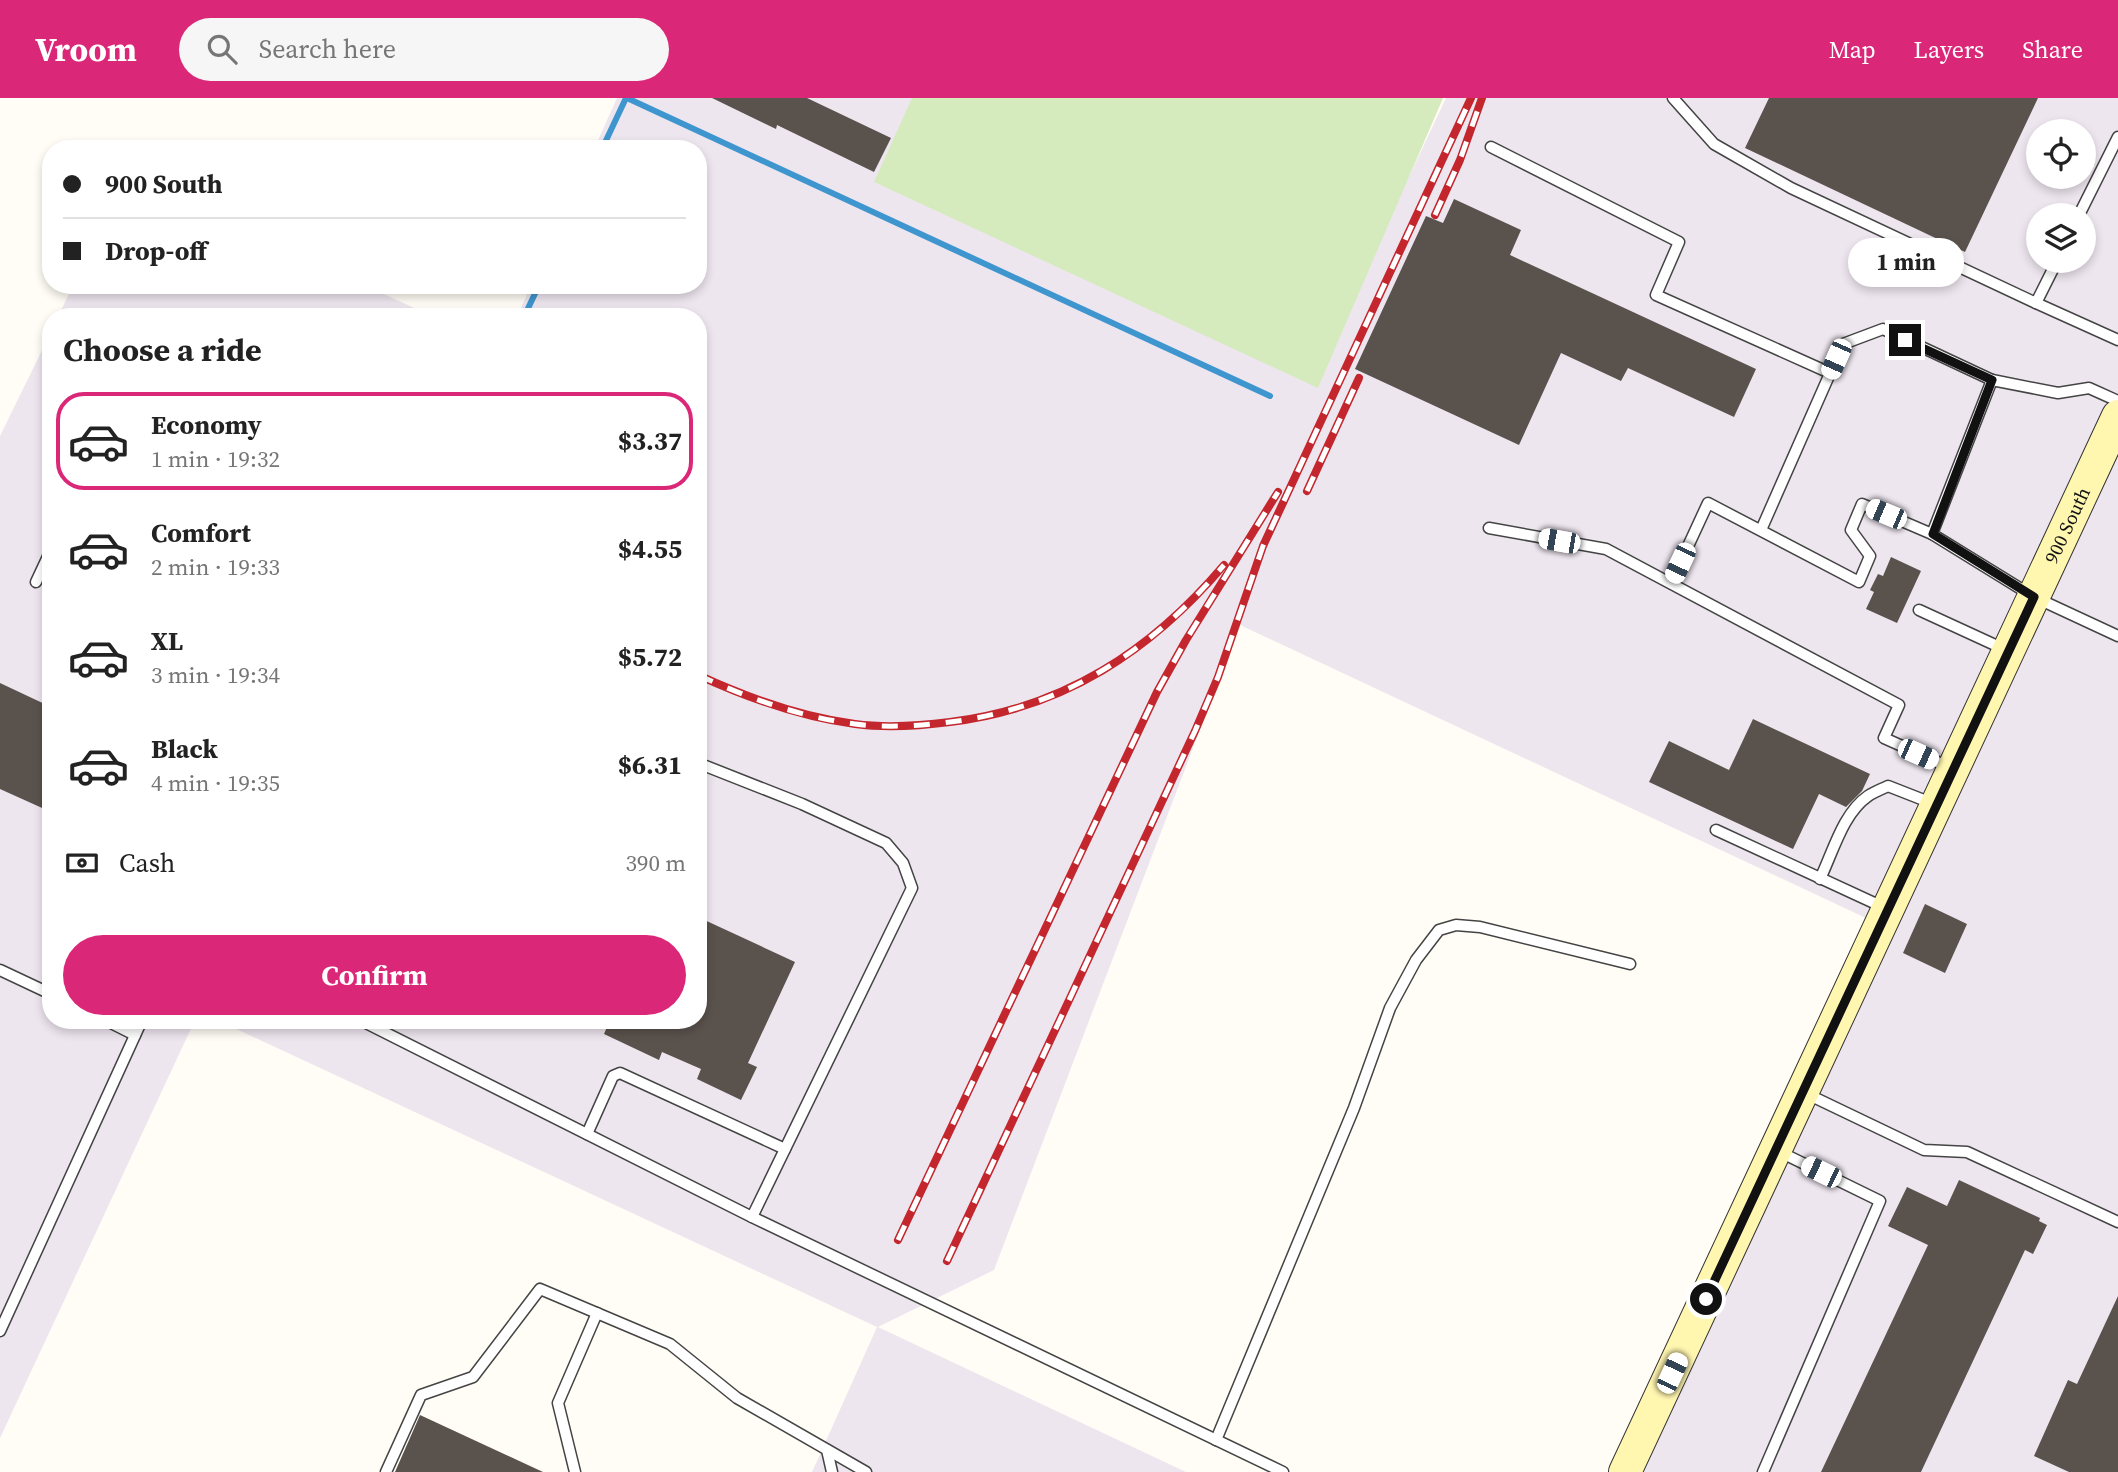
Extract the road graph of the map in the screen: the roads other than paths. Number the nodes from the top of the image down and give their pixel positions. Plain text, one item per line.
1 (1673, 98) edge
2 (2118, 137) edge
3 (1491, 147) dead end
4 (2086, 203) edge
5 (2051, 273) edge
6 (2036, 303) junction
7 (2118, 340) edge
8 (1830, 373) junction
9 (1992, 380) junction
10 (2118, 401) edge
11 (2118, 416) edge
12 (1489, 528) dead end
13 (1761, 530) junction
14 (1933, 534) junction
15 (42, 569) edge
16 (36, 582) dead end
17 (1671, 583) junction
18 (2034, 597) junction
19 (1919, 610) dead end
20 (2118, 636) edge
21 (2008, 651) junction
22 (707, 767) edge
23 (1953, 769) junction
24 (1936, 805) junction
25 (1716, 830) dead end
26 (1820, 878) junction
27 (1888, 909) junction
28 (1630, 964) dead end
29 (0, 970) edge
30 (42, 990) edge
31 (123, 1029) edge
32 (138, 1029) edge
33 (378, 1029) edge
34 (135, 1035) junction
35 (1803, 1092) junction
36 (587, 1134) junction
37 (785, 1149) junction
38 (1776, 1150) junction
39 (752, 1217) junction
40 (2118, 1222) edge
41 (597, 1314) junction
42 (0, 1331) edge
43 (1216, 1440) junction
44 (827, 1450) junction
45 (386, 1472) edge
46 (575, 1472) edge
47 (832, 1472) edge
48 (866, 1472) edge
49 (1283, 1472) edge
50 (1625, 1472) edge
51 (1763, 1472) edge

1 - 6 lane
2 - 4 lane
3 - 8 lane
5 - 6 lane
6 - 7 lane
8 - 9 lane
8 - 13 lane
9 - 10 lane
9 - 14 lane
11 - 18 street, 900 South
12 - 17 lane
13 - 14 lane
13 - 17 lane
14 - 18 lane
15 - 16 lane
17 - 23 lane
18 - 20 lane
18 - 21 street, 900 South
19 - 21 lane
21 - 23 street, 900 South
22 - 37 lane
23 - 24 street, 900 South
24 - 26 lane
24 - 27 street, 900 South
25 - 26 lane
26 - 27 lane
27 - 35 street, 900 South
28 - 43 lane
29 - 30 lane
31 - 34 lane
32 - 34 lane
33 - 36 lane
34 - 42 lane
35 - 38 street, 900 South
35 - 40 lane
36 - 37 lane
36 - 39 lane
37 - 39 lane
38 - 50 street, 900 South
38 - 51 lane
39 - 43 lane
41 - 44 lane
41 - 45 lane
41 - 46 lane
43 - 49 lane
44 - 47 lane
44 - 48 lane

